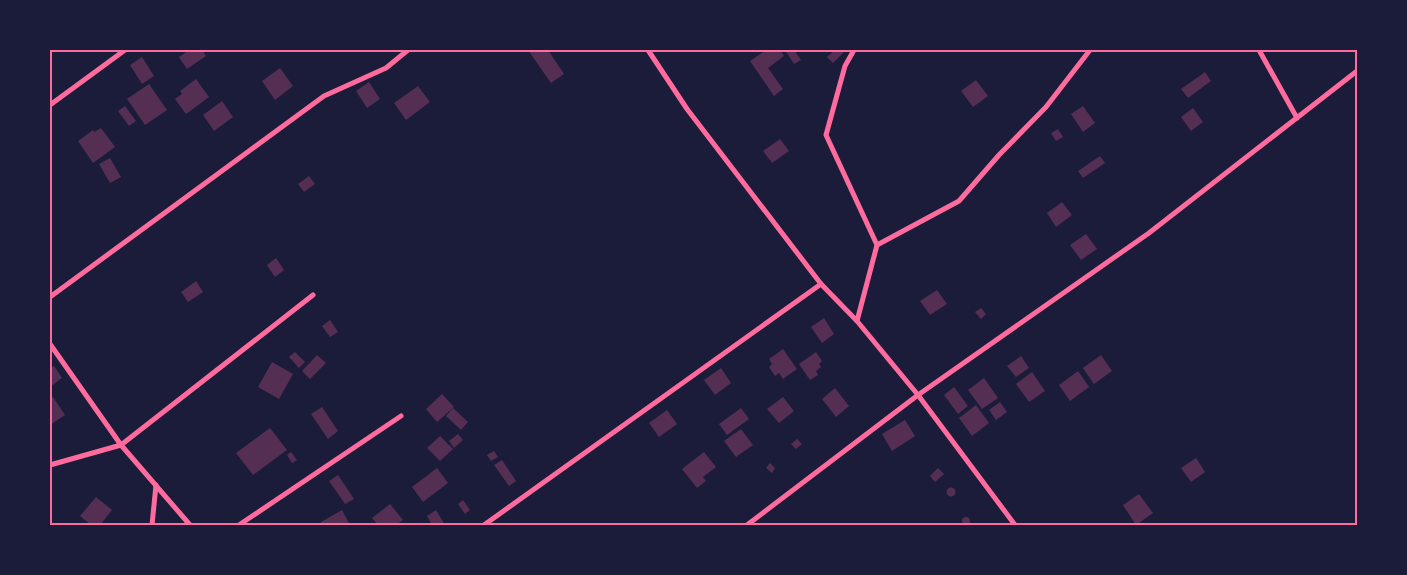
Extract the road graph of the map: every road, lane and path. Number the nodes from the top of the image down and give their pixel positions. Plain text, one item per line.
1 (125, 50) edge
2 (408, 50) edge
3 (648, 50) edge
4 (854, 50) edge
5 (1090, 50) edge
6 (1259, 50) edge
7 (1357, 71) edge
8 (50, 105) edge
9 (1297, 118) junction
10 (877, 245) junction
11 (821, 284) junction
12 (313, 295) dead end
13 (50, 297) edge
14 (858, 321) junction
15 (50, 344) edge
16 (918, 395) junction
17 (401, 416) dead end
18 (121, 445) junction
19 (50, 465) edge
20 (156, 485) junction
21 (152, 525) edge
22 (190, 525) edge
23 (240, 525) edge
24 (484, 525) edge
25 (746, 525) edge
26 (1015, 525) edge

1 - 8 street
2 - 13 street
3 - 11 street
4 - 10 street
5 - 10 street
6 - 9 street
7 - 9 street
9 - 16 street
10 - 14 street
11 - 14 street
11 - 24 street
12 - 18 street
14 - 16 street
15 - 18 street
16 - 25 street
16 - 26 street
17 - 23 street
18 - 19 street
18 - 20 street
20 - 21 street
20 - 22 street

